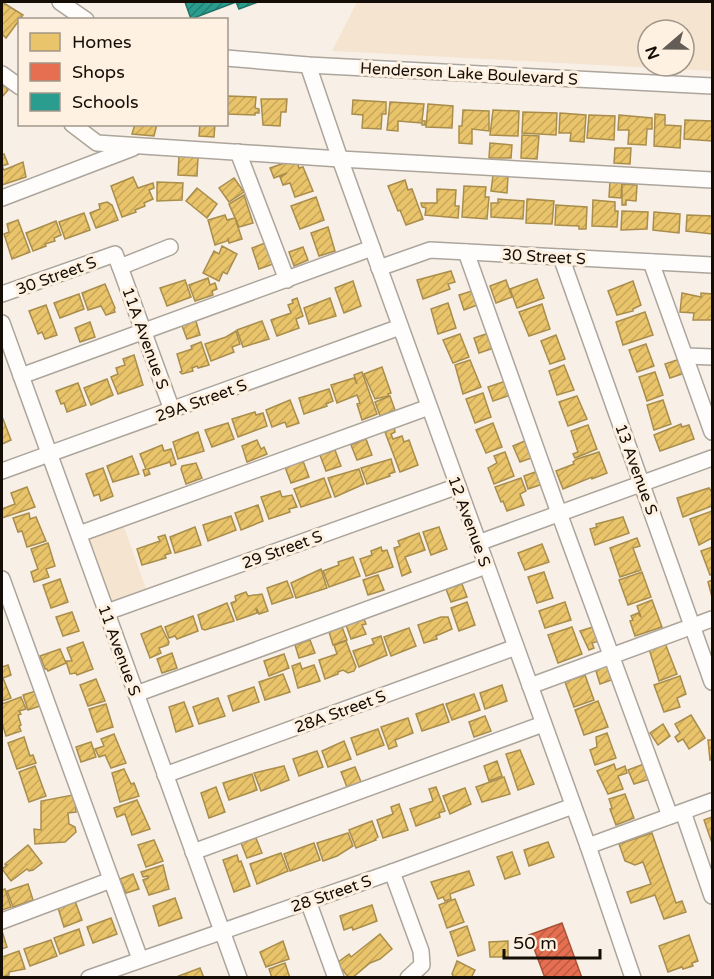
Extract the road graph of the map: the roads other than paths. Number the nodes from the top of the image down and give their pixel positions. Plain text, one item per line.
1 (60, 2) edge
2 (83, 18) edge
3 (228, 58) edge
4 (308, 65) junction
5 (2, 74) edge
6 (18, 86) edge
7 (712, 86) edge
8 (77, 128) edge
9 (140, 146) junction
10 (238, 152) junction
11 (340, 159) junction
12 (94, 163) junction
13 (712, 180) edge
14 (2, 198) edge
15 (170, 247) dead end
16 (372, 248) junction
17 (466, 252) junction
18 (561, 257) junction
19 (651, 262) junction
20 (712, 265) edge
21 (120, 267) junction
22 (379, 268) junction
23 (287, 280) junction
24 (2, 294) edge
25 (2, 323) edge
26 (400, 327) junction
27 (144, 332) junction
28 (687, 356) junction
29 (712, 357) edge
30 (21, 376) junction
31 (429, 407) junction
32 (172, 410) junction
33 (712, 432) edge
34 (50, 454) junction
35 (712, 458) edge
36 (2, 471) edge
37 (641, 483) junction
38 (458, 486) junction
39 (559, 513) junction
40 (79, 534) junction
41 (478, 543) junction
42 (486, 566) junction
43 (2, 579) edge
44 (107, 612) junction
45 (712, 619) edge
46 (693, 626) junction
47 (516, 647) junction
48 (611, 656) junction
49 (712, 682) edge
50 (530, 686) junction
51 (136, 694) junction
52 (543, 724) junction
53 (165, 775) junction
54 (712, 801) edge
55 (573, 806) junction
56 (677, 814) junction
57 (588, 846) junction
58 (193, 852) junction
59 (392, 872) junction
60 (111, 880) junction
61 (712, 896) edge
62 (308, 901) junction
63 (2, 921) edge
64 (222, 931) junction
65 (140, 959) junction
66 (125, 972) edge
67 (89, 978) edge
68 (238, 978) edge
69 (336, 978) edge
70 (408, 978) edge
71 (633, 978) edge

1 - 2 street
3 - 4 street, Henderson Lake Boulevard S
4 - 7 street, Henderson Lake Boulevard S
4 - 11 street, 12 Avenue S
5 - 6 street
8 - 9 street
8 - 12 street
9 - 10 street
9 - 12 street
10 - 11 street
10 - 23 street
11 - 13 street
11 - 16 street, 12 Avenue S
12 - 14 street
15 - 21 street, 30 Street S
16 - 22 street, 12 Avenue S
16 - 23 street
17 - 18 street, 30 Street S
17 - 22 street, 30 Street S
17 - 39 street
18 - 19 street, 30 Street S
18 - 37 street, 13 Avenue S
19 - 20 street, 30 Street S
19 - 28 street
21 - 24 street, 30 Street S
21 - 27 street, 11A Avenue S
22 - 26 street, 12 Avenue S
23 - 27 street
25 - 30 street, 11 Avenue S
26 - 31 street, 12 Avenue S
26 - 32 street, 29A Street S
27 - 30 street
27 - 32 street, 11A Avenue S
28 - 29 street
28 - 33 street
30 - 34 street, 11 Avenue S
31 - 38 street, 12 Avenue S
31 - 40 street
32 - 34 street, 29A Street S
34 - 36 street, 29A Street S
34 - 40 street, 11 Avenue S
35 - 37 street
37 - 39 street
37 - 46 street, 13 Avenue S
38 - 41 street, 12 Avenue S
38 - 44 street, 29 Street S
39 - 41 street
39 - 48 street
40 - 44 street, 11 Avenue S
41 - 42 street, 12 Avenue S
42 - 47 street, 12 Avenue S
42 - 51 street
43 - 60 street
44 - 51 street, 11 Avenue S
45 - 46 street
46 - 48 street
46 - 49 street, 13 Avenue S
47 - 50 street, 12 Avenue S
47 - 53 street, 28A Street S
48 - 50 street
48 - 56 street
50 - 52 street, 12 Avenue S
51 - 53 street, 11 Avenue S
52 - 55 street, 12 Avenue S
52 - 58 street
53 - 58 street, 11 Avenue S
54 - 56 street
55 - 57 street, 12 Avenue S
55 - 59 street, 28 Street S
56 - 57 street
56 - 61 street
57 - 71 street, 12 Avenue S
58 - 64 street, 11 Avenue S
59 - 62 street, 28 Street S
59 - 70 street
60 - 63 street
60 - 65 street
62 - 64 street, 28 Street S
62 - 69 street
64 - 65 street, 28 Street S
64 - 68 street, 11 Avenue S
65 - 66 street, 28 Street S
66 - 67 street, 28 Street S

